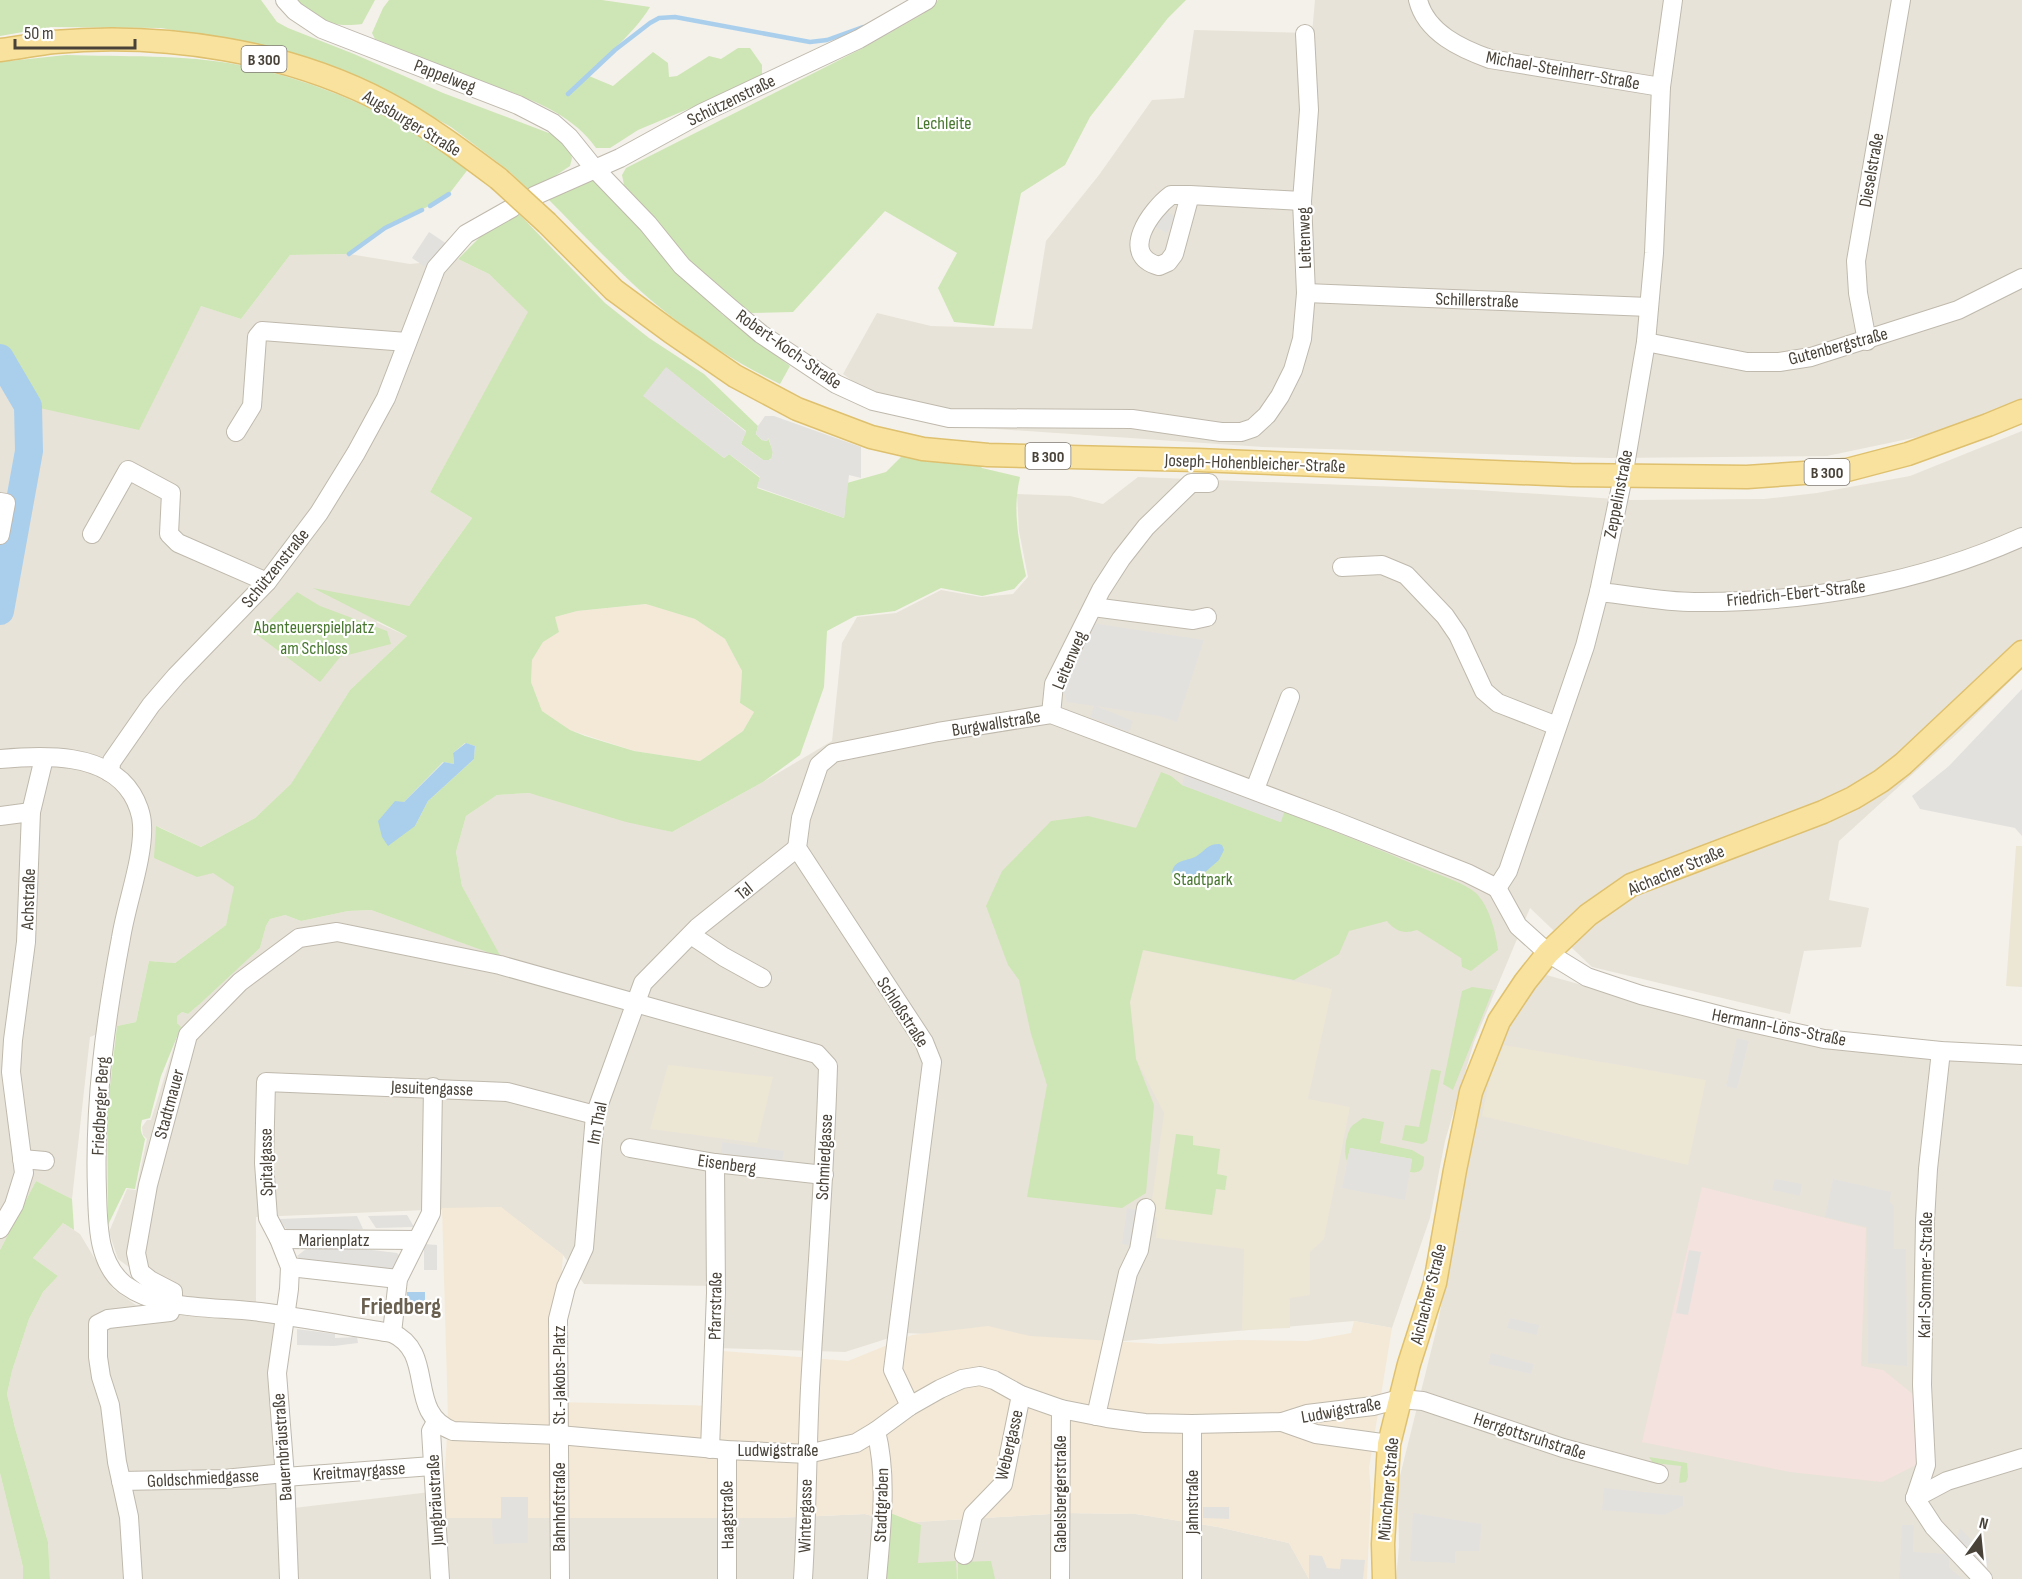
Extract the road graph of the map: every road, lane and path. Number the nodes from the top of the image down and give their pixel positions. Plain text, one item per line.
1 (285, 0) edge
2 (927, 0) edge
3 (1418, 0) edge
4 (1673, 0) edge
5 (1902, 0) edge
6 (1305, 34) dead end
7 (0, 50) edge
8 (1661, 87) junction
9 (594, 168) junction
10 (1190, 195) dead end
11 (534, 196) dead end
12 (1302, 201) junction
13 (513, 208) dead end
14 (547, 223) joint
15 (2022, 278) edge
16 (1306, 293) junction
17 (1648, 307) junction
18 (1867, 340) junction
19 (407, 342) junction
20 (1646, 342) junction
21 (2022, 411) edge
22 (1253, 428) joint
23 (236, 432) dead end
24 (1623, 477) junction
25 (1209, 483) dead end
26 (0, 502) edge
27 (92, 534) dead end
28 (0, 535) edge
29 (2022, 537) edge
30 (1342, 567) dead end
31 (267, 582) junction
32 (1599, 592) junction
33 (1093, 607) junction
34 (1206, 616) dead end
35 (2022, 652) edge
36 (1290, 697) dead end
37 (1051, 714) junction
38 (1557, 726) junction
39 (44, 758) junction
40 (0, 759) edge
41 (109, 772) junction
42 (1254, 789) junction
43 (31, 812) junction
44 (0, 816) edge
45 (797, 848) junction
46 (1497, 888) junction
47 (691, 935) junction
48 (1548, 953) junction
49 (762, 978) dead end
50 (635, 1002) junction
51 (6, 1041) edge
52 (1941, 1051) junction
53 (2022, 1054) edge
54 (266, 1082) joint
55 (433, 1088) junction
56 (8, 1108) edge
57 (595, 1115) junction
58 (630, 1148) dead end
59 (21, 1159) junction
60 (45, 1161) dead end
61 (715, 1163) junction
62 (824, 1175) junction
63 (1146, 1208) dead end
64 (0, 1229) edge
65 (279, 1239) junction
66 (417, 1240) junction
67 (584, 1248) joint
68 (290, 1267) junction
69 (398, 1280) junction
70 (173, 1304) junction
71 (285, 1317) junction
72 (392, 1333) junction
73 (1021, 1395) junction
74 (1400, 1399) junction
75 (910, 1406) junction
76 (1061, 1409) junction
77 (1096, 1416) junction
78 (436, 1422) junction
79 (1282, 1422) junction
80 (1192, 1424) junction
81 (876, 1431) junction
82 (559, 1436) junction
83 (1389, 1443) junction
84 (718, 1449) junction
85 (807, 1454) junction
86 (2022, 1458) edge
87 (432, 1466) junction
88 (1659, 1474) dead end
89 (285, 1475) junction
90 (122, 1481) junction
91 (1915, 1498) junction
92 (964, 1555) dead end
93 (134, 1579) edge
94 (289, 1579) edge
95 (440, 1579) edge
96 (560, 1579) edge
97 (728, 1579) edge
98 (803, 1579) edge
99 (877, 1579) edge
100 (1060, 1579) edge
101 (1191, 1579) edge
102 (1384, 1579) edge
103 (1983, 1579) edge

1 - 9 street, Pappelweg
2 - 9 street, Schützenstraße
3 - 8 street, Michael-Steinherr-Straße
4 - 8 street, Zeppelinstraße
5 - 18 street, Dieselstraße
6 - 12 street, Leitenweg
7 - 14 main road, Augsburger Straße / B 300, bridge
8 - 17 street, Zeppelinstraße
9 - 11 street, Schützenstraße
9 - 22 street, Robert-Koch-Straße
10 - 12 street
12 - 16 street, Leitenweg
13 - 19 street, Schützenstraße
14 - 24 main road, Joseph-Hohenbleicher-Straße / B 300
15 - 18 street, Gutenbergstraße
16 - 17 street, Schillerstraße
16 - 22 street, Leitenweg
17 - 20 street, Zeppelinstraße
18 - 20 street, Gutenbergstraße
19 - 23 street
19 - 31 street, Schützenstraße
20 - 24 street, Zeppelinstraße
21 - 24 main road, Joseph-Hohenbleicher-Straße / B 300
24 - 32 street, Zeppelinstraße
25 - 33 street, Leitenweg
26 - 28 street
27 - 31 street
29 - 32 street, Friedrich-Ebert-Straße
30 - 38 street
31 - 41 street, Schützenstraße
32 - 38 street, Zeppelinstraße
33 - 34 street, Leitenweg
33 - 37 street, Leitenweg
35 - 48 main road, Aichacher Straße
36 - 42 street
37 - 42 street, Burgwallstraße
37 - 45 street, Burgwallstraße
38 - 46 street, Zeppelinstraße
39 - 40 street
39 - 41 street
39 - 43 street, Achstraße
41 - 70 street, Friedberger Berg
42 - 46 street, Burgwallstraße
43 - 44 street
43 - 51 street, Achstraße
45 - 47 street, Tal
45 - 75 street, Schloßstraße
46 - 48 street
47 - 49 street
47 - 50 street, Tal
48 - 52 street, Hermann-Löns-Straße
48 - 74 main road, Aichacher Straße
50 - 57 street, Im Thal
50 - 62 street, Schmiedgasse
50 - 70 street, Stadtmauer
51 - 56 street, Achstraße
52 - 53 street, Hermann-Löns-Straße
52 - 91 street, Karl-Sommer-Straße
54 - 55 street, Jesuitengasse
54 - 65 street, Spitalgasse
55 - 57 street, Jesuitengasse
55 - 66 street
56 - 59 street, Achstraße
57 - 67 street, Im Thal
58 - 61 street, Eisenberg
59 - 60 street
59 - 64 street, Achstraße
61 - 62 street, Eisenberg
61 - 84 street, Pfarrstraße
62 - 85 street, Schmiedgasse
63 - 77 street
65 - 66 street, Marienplatz
65 - 68 street, Marienplatz
66 - 69 street
67 - 82 street, St.-Jakobs-Platz
68 - 69 street, Marienplatz
68 - 71 street, Marienplatz
69 - 72 street
70 - 71 street, Friedberger Berg
70 - 90 street
71 - 72 street
71 - 89 street, Bauernbräustraße
72 - 78 street
73 - 75 street, Ludwigstraße
73 - 76 street, Ludwigstraße
73 - 92 street, Webergasse
74 - 79 street, Ludwigstraße
74 - 83 main road, Münchner Straße
74 - 88 street, Herrgottsruhstraße
75 - 81 street, Ludwigstraße
76 - 77 street, Ludwigstraße
76 - 100 street, Gabelsbergerstraße
77 - 80 street, Ludwigstraße
78 - 82 street, Ludwigstraße
78 - 87 street, Jungbräustraße
79 - 80 street, Ludwigstraße
79 - 83 street, Ludwigstraße
80 - 101 street, Jahnstraße
81 - 85 street, Ludwigstraße
81 - 99 street, Stadtgraben
82 - 84 street, Ludwigstraße
82 - 96 street, Bahnhofstraße
83 - 102 main road, Münchner Straße
84 - 85 street, Ludwigstraße
84 - 97 street, Haagstraße
85 - 98 street, Wintergasse
86 - 91 street
87 - 89 street, Kreitmayrgasse
87 - 95 street, Jungbräustraße
89 - 90 street, Goldschmiedgasse
89 - 94 street, Bauernbräustraße
90 - 93 street
91 - 103 street

